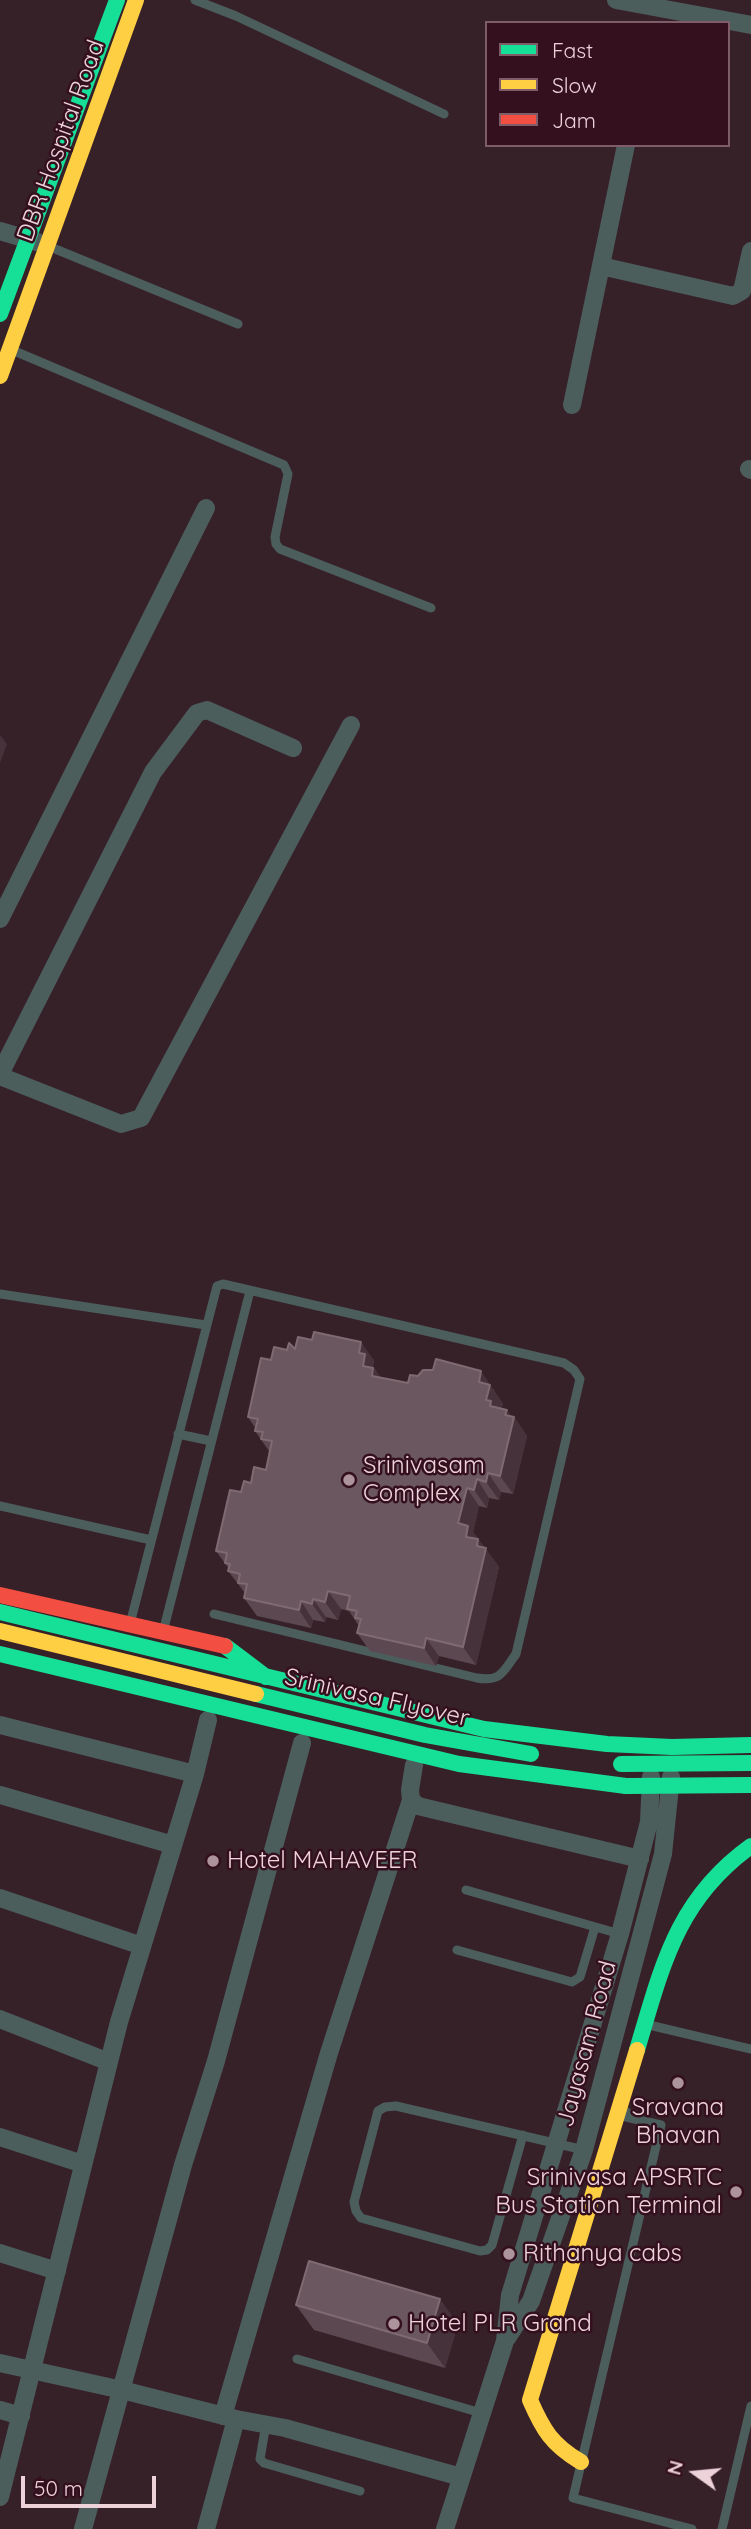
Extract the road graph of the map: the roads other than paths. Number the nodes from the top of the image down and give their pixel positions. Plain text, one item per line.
1 (117, 0) edge
2 (136, 0) edge
3 (195, 0) edge
4 (616, 0) edge
5 (653, 15) edge
6 (712, 21) edge
7 (730, 23) edge
8 (751, 25) edge
9 (444, 114) dead end
10 (626, 147) edge
11 (0, 231) edge
12 (27, 239) junction
13 (48, 246) junction
14 (751, 251) edge
15 (601, 266) junction
16 (0, 314) edge
17 (238, 324) dead end
18 (10, 349) junction
19 (0, 376) edge
20 (572, 405) dead end
21 (206, 508) dead end
22 (431, 608) dead end
23 (351, 724) dead end
24 (293, 748) dead end
25 (0, 919) edge
26 (0, 1075) edge
27 (250, 1291) junction
28 (0, 1294) edge
29 (206, 1325) junction
30 (178, 1434) junction
31 (212, 1441) junction
32 (0, 1506) edge
33 (152, 1540) junction
34 (0, 1595) edge
35 (0, 1612) edge
36 (214, 1614) dead end
37 (0, 1631) edge
38 (125, 1643) junction
39 (158, 1651) junction
40 (0, 1654) edge
41 (0, 1661) edge
42 (266, 1677) junction
43 (202, 1719) joint
44 (0, 1725) edge
45 (309, 1745) joint
46 (751, 1745) edge
47 (650, 1746) junction
48 (672, 1747) junction
49 (549, 1757) dead end
50 (401, 1762) junction
51 (609, 1763) dead end
52 (751, 1763) edge
53 (194, 1774) junction
54 (751, 1785) edge
55 (0, 1795) edge
56 (652, 1797) junction
57 (671, 1797) junction
58 (751, 1799) edge
59 (411, 1800) junction
60 (173, 1845) junction
61 (751, 1846) edge
62 (640, 1859) junction
63 (466, 1890) dead end
64 (0, 1898) edge
65 (595, 1927) junction
66 (621, 1934) junction
67 (142, 1946) junction
68 (457, 1950) dead end
69 (0, 2019) edge
70 (751, 2049) edge
71 (109, 2062) junction
72 (523, 2135) junction
73 (0, 2137) edge
74 (557, 2142) junction
75 (584, 2150) junction
76 (83, 2164) junction
77 (0, 2253) edge
78 (57, 2271) junction
79 (505, 2341) junction
80 (297, 2359) dead end
81 (0, 2363) edge
82 (32, 2371) junction
83 (122, 2390) junction
84 (751, 2406) edge
85 (0, 2410) edge
86 (481, 2413) junction
87 (21, 2416) junction
88 (230, 2418) junction
89 (266, 2424) junction
90 (581, 2462) junction
91 (461, 2477) junction
92 (360, 2491) dead end
93 (0, 2497) edge
94 (83, 2529) edge
95 (206, 2529) edge
96 (445, 2529) edge
97 (692, 2529) edge
98 (722, 2529) edge

1 - 12 main road, DBR Hospital Road
2 - 13 main road, DBR Hospital Road
3 - 9 lane
4 - 5 street
5 - 6 street
7 - 8 street
10 - 15 street
11 - 12 street
12 - 13 street
12 - 16 main road, DBR Hospital Road
13 - 17 lane
13 - 18 main road, DBR Hospital Road
14 - 15 street
15 - 20 street
18 - 19 main road, DBR Hospital Road
18 - 22 lane
21 - 25 street
23 - 26 street
24 - 26 street
27 - 29 lane
27 - 31 lane
27 - 36 lane
28 - 29 lane
29 - 30 lane
30 - 31 lane
30 - 33 lane
31 - 39 lane
32 - 33 lane
33 - 38 lane
34 - 42 main road, bridge
35 - 38 main road
37 - 49 main road, Srinivasa Flyover
38 - 39 main road
39 - 42 main road
40 - 54 main road, Srinivasa Flyover, bridge
41 - 50 main road
42 - 47 main road
43 - 45 main road
43 - 53 street
44 - 53 street
45 - 83 street
46 - 48 main road
47 - 48 main road
47 - 56 street, Jayasam Road
48 - 57 street, Jayasam Road
50 - 56 main road
50 - 59 street
51 - 52 main road, bridge
53 - 60 street
55 - 60 street
56 - 57 main road
56 - 62 street, Jayasam Road
57 - 58 main road
57 - 75 street, Jayasam Road
59 - 62 street
59 - 88 street
60 - 67 street
61 - 90 main road
62 - 66 street, Jayasam Road
63 - 65 lane
64 - 67 street
65 - 66 lane
65 - 68 lane
66 - 74 street, Jayasam Road
67 - 71 street
69 - 71 street
70 - 90 lane
71 - 76 street
72 - 72 lane
72 - 74 lane
73 - 76 street
74 - 75 lane
74 - 79 street, Jayasam Road
75 - 79 street, Jayasam Road
76 - 78 street
77 - 78 street
78 - 82 street
79 - 86 street, Jayasam Road
80 - 86 lane
81 - 82 street
82 - 83 street
82 - 87 street
83 - 88 street
83 - 94 street
84 - 98 lane
85 - 87 street
86 - 91 street, Jayasam Road
87 - 93 street
88 - 89 street
88 - 95 street
89 - 91 street
89 - 92 lane
90 - 97 lane
91 - 96 street, Jayasam Road

